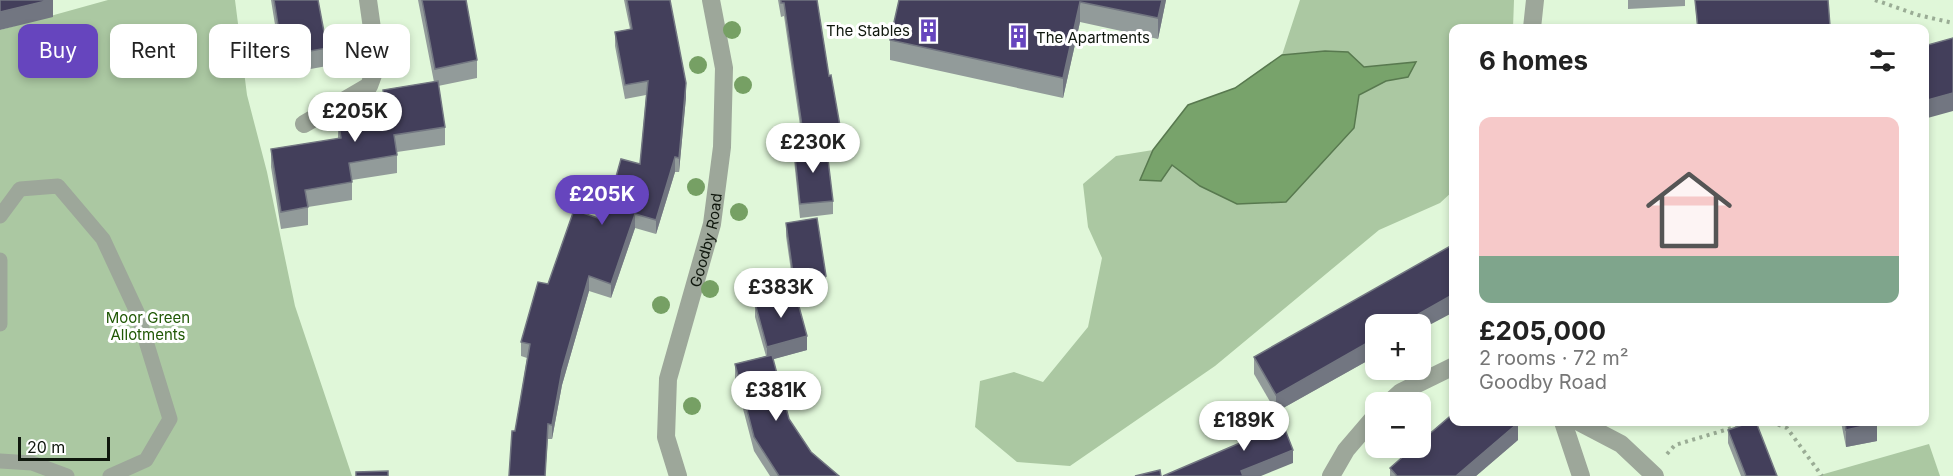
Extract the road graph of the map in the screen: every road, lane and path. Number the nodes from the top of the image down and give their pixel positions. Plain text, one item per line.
1 (368, 0) edge
2 (711, 0) edge
3 (1535, 0) edge
4 (1875, 0) edge
5 (1953, 23) edge
6 (1532, 24) edge
7 (304, 124) dead end
8 (0, 216) edge
9 (0, 260) edge
10 (0, 324) edge
11 (1449, 368) edge
12 (1401, 392) edge
13 (1564, 426) edge
14 (1587, 426) edge
15 (1739, 426) edge
16 (1782, 426) edge
17 (1365, 428) edge
18 (0, 461) edge
19 (1652, 473) edge
20 (67, 476) edge
21 (110, 476) edge
22 (678, 476) edge
23 (1331, 476) edge
24 (1581, 476) edge
25 (1822, 476) edge

1 - 7 street
2 - 22 street, Goodby Road
3 - 6 street
4 - 5 path
8 - 21 lane
9 - 10 lane
11 - 12 street
13 - 24 street
14 - 19 street
15 - 19 path
16 - 25 path
17 - 23 street
18 - 20 lane

